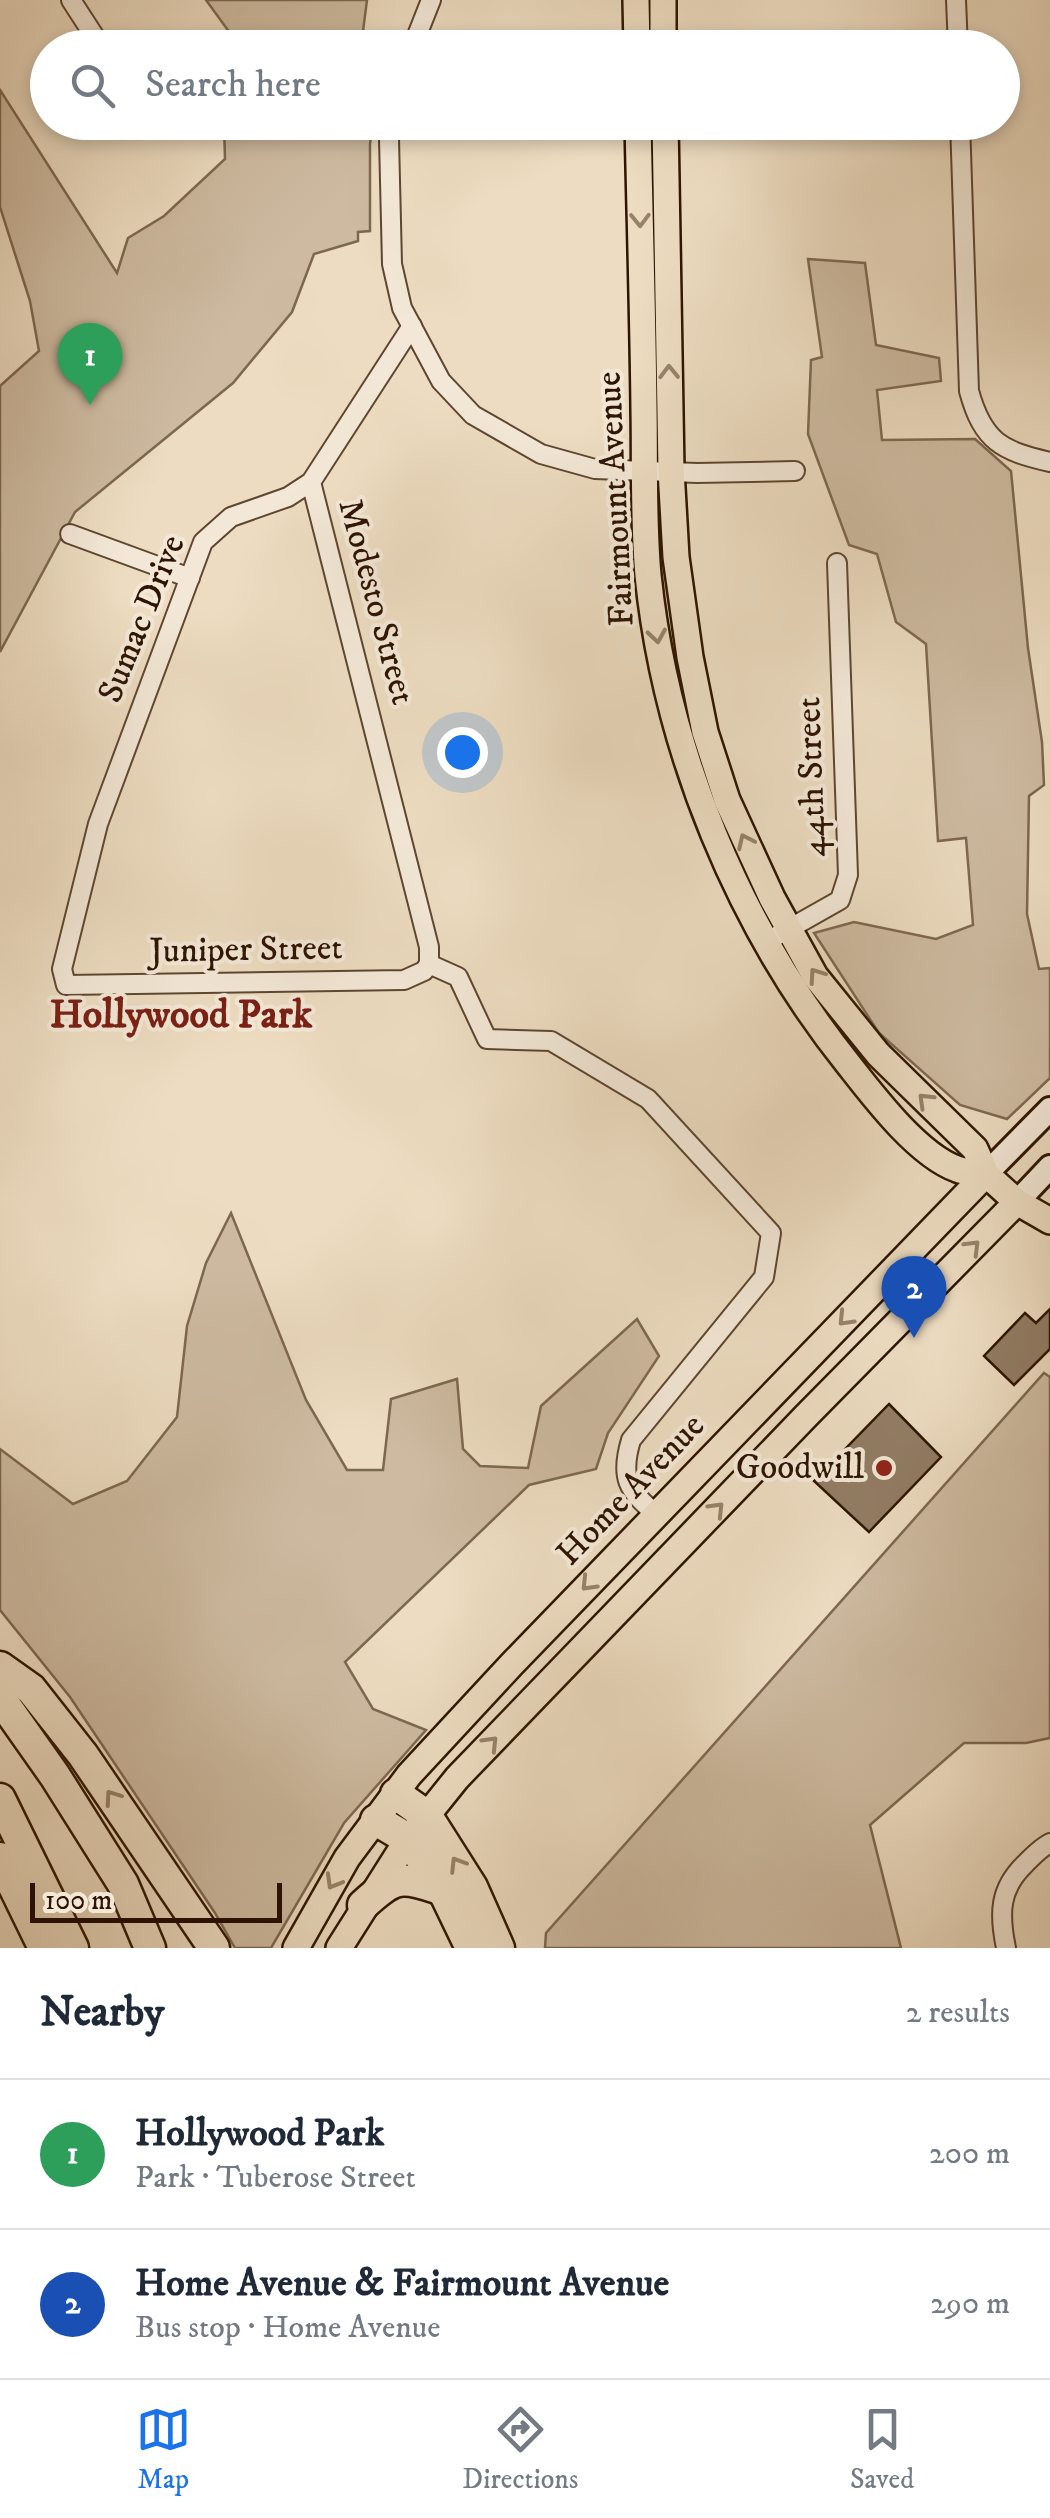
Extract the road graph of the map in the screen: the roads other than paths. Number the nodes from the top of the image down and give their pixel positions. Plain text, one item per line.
1 (71, 0) edge
2 (431, 0) edge
3 (636, 0) edge
4 (662, 0) edge
5 (956, 0) edge
6 (90, 30) edge
7 (419, 30) edge
8 (637, 30) edge
9 (663, 30) edge
10 (957, 30) edge
11 (389, 140) edge
12 (639, 140) edge
13 (665, 140) edge
14 (961, 140) edge
15 (412, 326) junction
16 (1050, 462) edge
17 (658, 470) junction
18 (795, 471) dead end
19 (311, 482) junction
20 (70, 534) dead end
21 (836, 563) dead end
22 (190, 578) junction
23 (788, 929) junction
24 (764, 943) junction
25 (426, 967) junction
26 (66, 985) joint
27 (1050, 1109) edge
28 (1050, 1167) edge
29 (986, 1174) junction
30 (1017, 1202) junction
31 (1050, 1221) edge
32 (656, 1514) junction
33 (0, 1666) edge
34 (0, 1698) edge
35 (396, 1794) junction
36 (0, 1800) edge
37 (376, 1820) junction
38 (418, 1828) junction
39 (1050, 1842) edge
40 (0, 1858) edge
41 (123, 1884) junction
42 (442, 1890) junction
43 (364, 1906) junction
44 (44, 1948) edge
45 (73, 1948) edge
46 (150, 1948) edge
47 (163, 1948) edge
48 (214, 1948) edge
49 (296, 1948) edge
50 (339, 1948) edge
51 (471, 1948) edge
52 (499, 1948) edge
53 (1006, 1948) edge

1 - 6 street
2 - 7 street
3 - 8 main road
4 - 9 main road
5 - 10 street
11 - 15 street
12 -> 17 main road, Fairmount Avenue
17 -> 13 main road, Fairmount Avenue
14 - 16 street
15 - 17 street
15 - 19 street
17 - 18 street
23 -> 17 main road, Fairmount Avenue
17 -> 24 main road, Fairmount Avenue
19 - 22 street, Sumac Drive
19 - 25 street, Modesto Street
20 - 22 street
21 - 23 street, 44th Street
22 - 26 street, Sumac Drive
23 - 24 street, 44th Street
29 -> 23 main road, Fairmount Avenue
24 - 29 main road, Fairmount Avenue
25 - 26 street, Juniper Street
25 - 32 street
27 - 29 main road, Home Avenue
28 - 30 main road
29 - 30 main road, Fairmount Avenue
29 -> 32 main road, Home Avenue
30 - 31 main road, Fairmount Avenue
38 -> 30 main road
32 -> 35 main road, Home Avenue
48 -> 33 highway
34 - 41 highway
35 - 37 main road, Home Avenue
35 - 38 highway
36 - 45 highway
37 - 38 highway
37 -> 49 main road, Home Avenue
38 - 42 highway
38 - 43 main road
52 -> 38 highway
39 - 53 street
40 - 44 highway
41 - 46 highway
41 - 47 highway
42 - 43 highway
42 - 51 highway
43 - 50 main road

